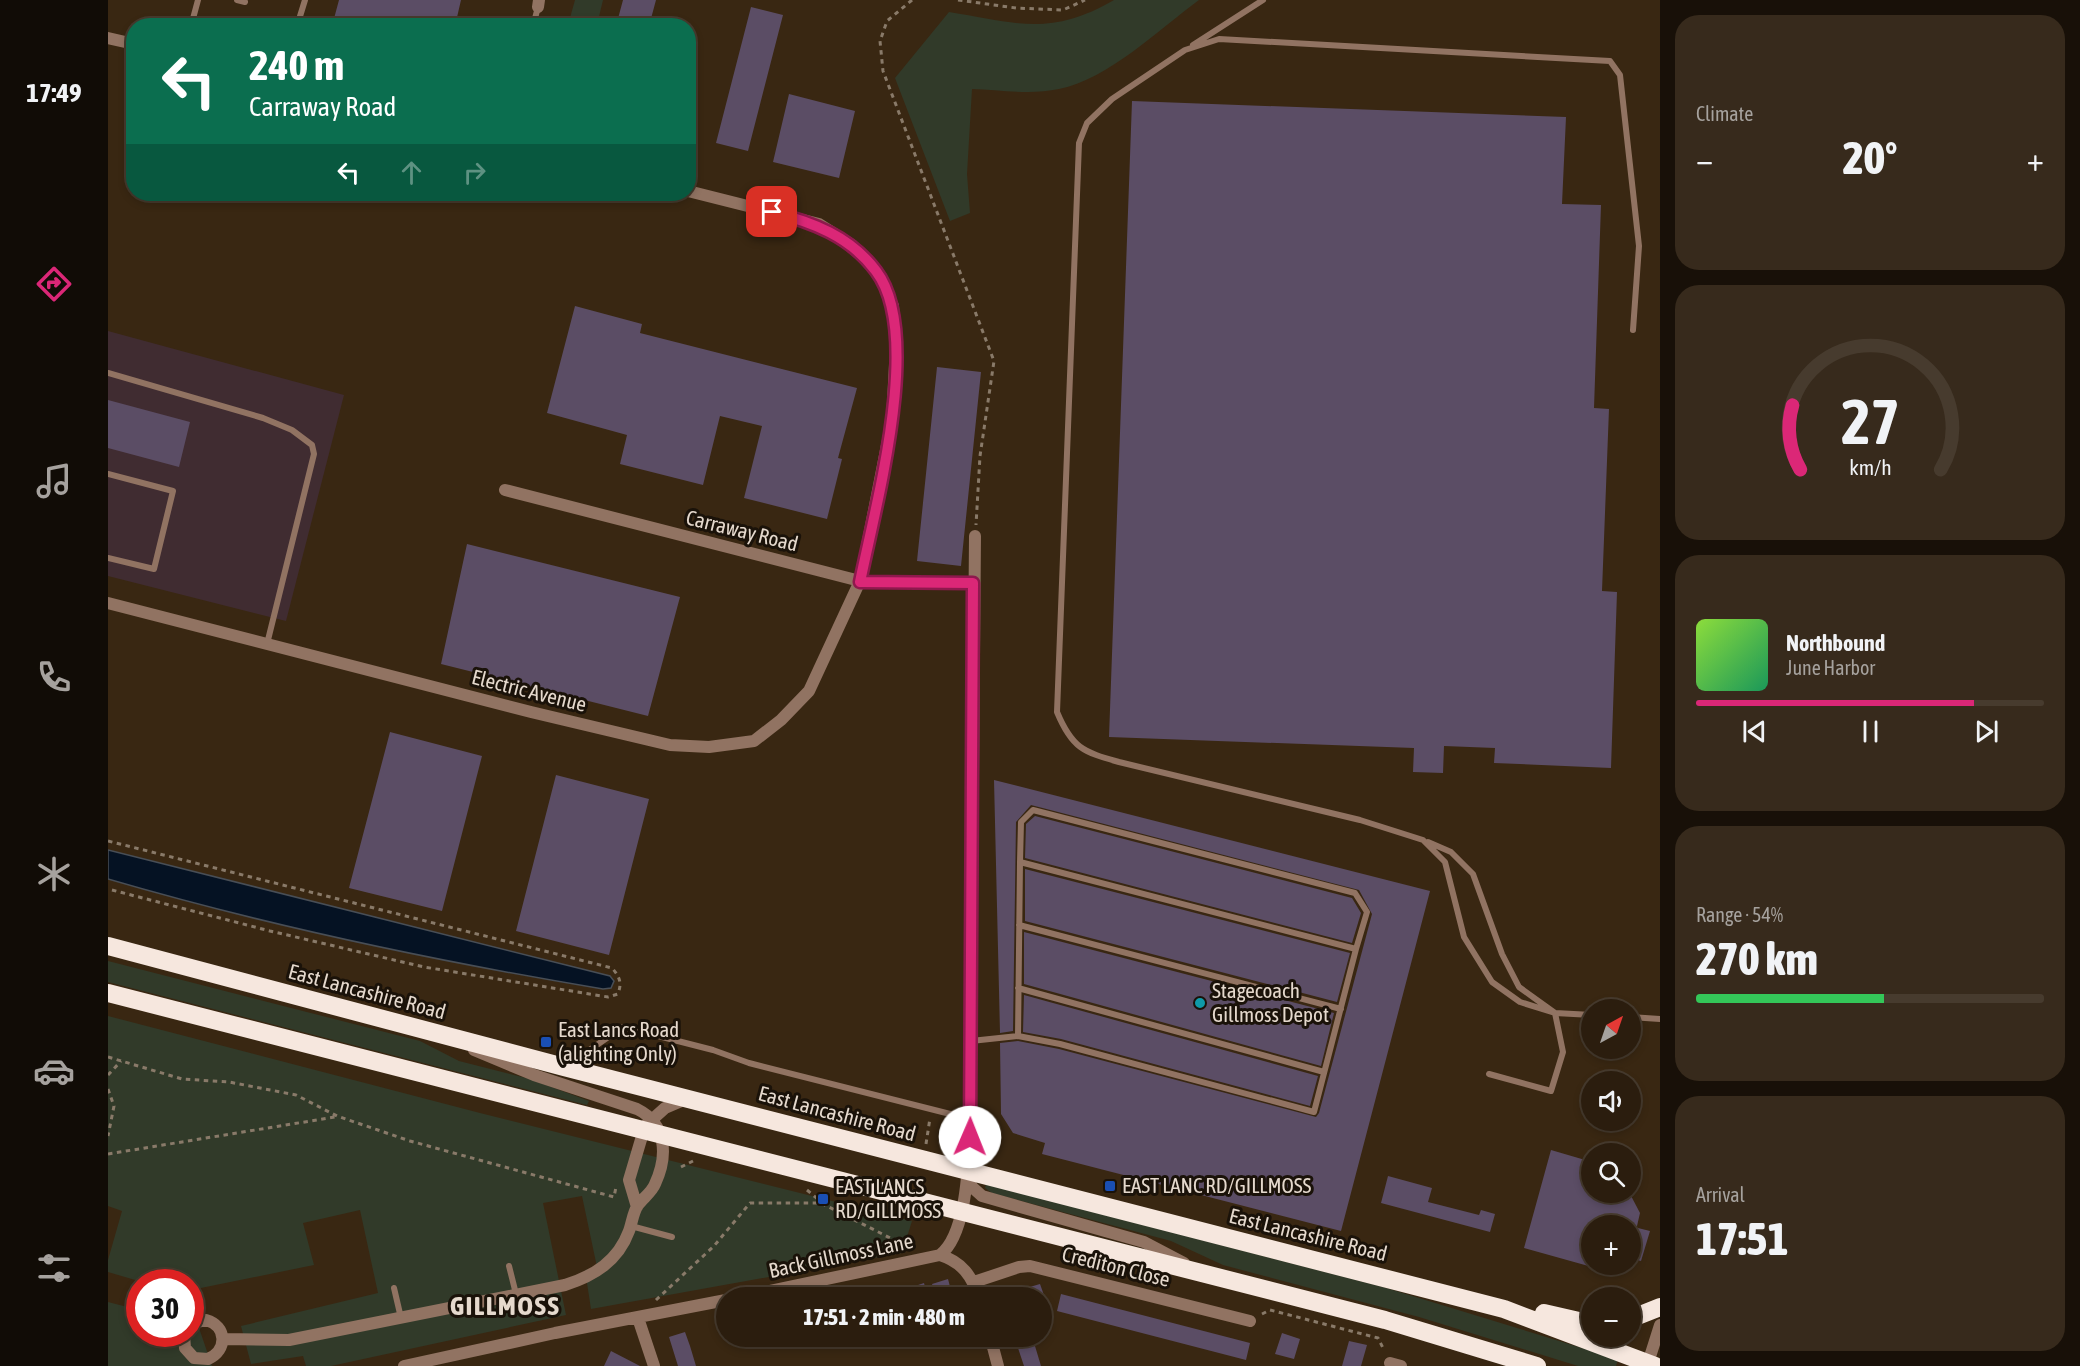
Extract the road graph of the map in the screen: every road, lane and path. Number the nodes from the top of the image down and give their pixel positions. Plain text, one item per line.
1 (198, 0) edge
2 (237, 0) edge
3 (304, 0) edge
4 (912, 0) edge
5 (958, 0) edge
6 (1085, 0) edge
7 (1263, 0) edge
8 (244, 2) dead end
9 (193, 18) edge
10 (299, 18) edge
11 (108, 38) edge
12 (126, 42) edge
13 (1185, 50) junction
14 (696, 193) edge
15 (1633, 330) dead end
16 (108, 374) edge
17 (108, 474) edge
18 (505, 490) dead end
19 (975, 536) joint
20 (108, 558) edge
21 (860, 582) junction
22 (973, 583) junction
23 (108, 603) edge
24 (267, 644) junction
25 (1423, 840) junction
26 (108, 841) edge
27 (1020, 862) junction
28 (108, 889) edge
29 (1019, 925) junction
30 (108, 946) edge
31 (1356, 949) junction
32 (1018, 988) junction
33 (108, 993) edge
34 (1341, 1010) junction
35 (1556, 1013) junction
36 (1581, 1014) edge
37 (1641, 1018) edge
38 (1660, 1019) edge
39 (422, 1029) junction
40 (1018, 1036) junction
41 (971, 1041) junction
42 (108, 1057) edge
43 (121, 1061) junction
44 (564, 1067) junction
45 (1324, 1072) junction
46 (1489, 1074) dead end
47 (108, 1075) edge
48 (108, 1089) edge
49 (690, 1098) junction
50 (337, 1116) junction
51 (970, 1119) junction
52 (647, 1124) junction
53 (663, 1135) junction
54 (108, 1136) edge
55 (108, 1154) edge
56 (967, 1171) junction
57 (618, 1177) dead end
58 (637, 1207) junction
59 (961, 1211) junction
60 (631, 1226) junction
61 (672, 1237) dead end
62 (934, 1256) junction
63 (509, 1266) dead end
64 (1205, 1274) junction
65 (974, 1282) junction
66 (789, 1287) edge
67 (975, 1287) edge
68 (393, 1288) dead end
69 (516, 1295) junction
70 (716, 1302) edge
71 (1660, 1307) edge
72 (1504, 1309) junction
73 (1641, 1315) edge
74 (401, 1318) junction
75 (638, 1318) junction
76 (204, 1320) edge
77 (1250, 1320) joint
78 (1581, 1321) edge
79 (1660, 1324) edge
80 (223, 1339) junction
81 (185, 1347) edge
82 (993, 1347) edge
83 (1395, 1364) edge
84 (1651, 1365) edge
85 (404, 1366) edge
86 (654, 1366) edge
87 (998, 1366) edge
88 (1537, 1366) edge

1 - 9 lane
2 - 8 lane
3 - 10 lane
4 - 19 path
5 - 6 path
7 - 13 lane
11 - 12 street
13 - 15 lane
13 - 25 lane
14 - 21 street, Electric Avenue
16 - 24 lane
17 - 20 lane
18 - 21 street, Carraway Road
19 - 22 street, Back Gillmoss Lane
21 - 22 street, Carraway Road
21 - 24 street, Electric Avenue
22 - 41 street, Back Gillmoss Lane
23 - 24 street, Electric Avenue
25 - 35 lane
25 - 35 lane
26 - 28 path
27 - 29 lane
27 - 31 lane
27 - 31 lane
29 - 32 lane
29 - 34 lane
30 - 39 highway, East Lancashire Road
31 - 34 lane
32 - 40 lane
32 - 45 lane
33 - 52 highway
34 - 45 lane
35 - 36 lane
35 - 46 lane
37 - 38 lane
39 - 44 highway, East Lancashire Road
39 - 52 street
40 - 41 lane
40 - 45 lane
41 - 51 street, Back Gillmoss Lane
42 - 43 path
43 - 47 path
43 - 50 path
44 - 49 highway, East Lancashire Road
44 - 51 lane
48 - 54 path
49 - 52 street
49 - 56 highway, East Lancashire Road
50 - 55 path
50 - 57 path
51 - 56 street, Back Gillmoss Lane
52 - 53 highway
52 - 58 street
53 - 58 street
53 - 59 highway
56 - 59 street, Back Gillmoss Lane
56 - 64 street
56 - 72 highway, East Lancashire Road
58 - 60 street
59 - 62 street, Back Gillmoss Lane
59 - 64 highway
60 - 61 lane
60 - 69 street
62 - 65 street
62 - 66 street, Back Gillmoss Lane
62 - 75 path
63 - 69 lane
64 - 88 highway
65 - 67 street
65 - 77 street, Crediton Close
68 - 74 lane
69 - 74 street
70 - 75 street
71 - 73 highway
72 - 78 highway
72 - 84 highway, East Lancashire Road
74 - 80 street
75 - 85 street
75 - 86 street
76 - 80 street
77 - 83 path
79 - 84 street
80 - 81 street
82 - 87 street

